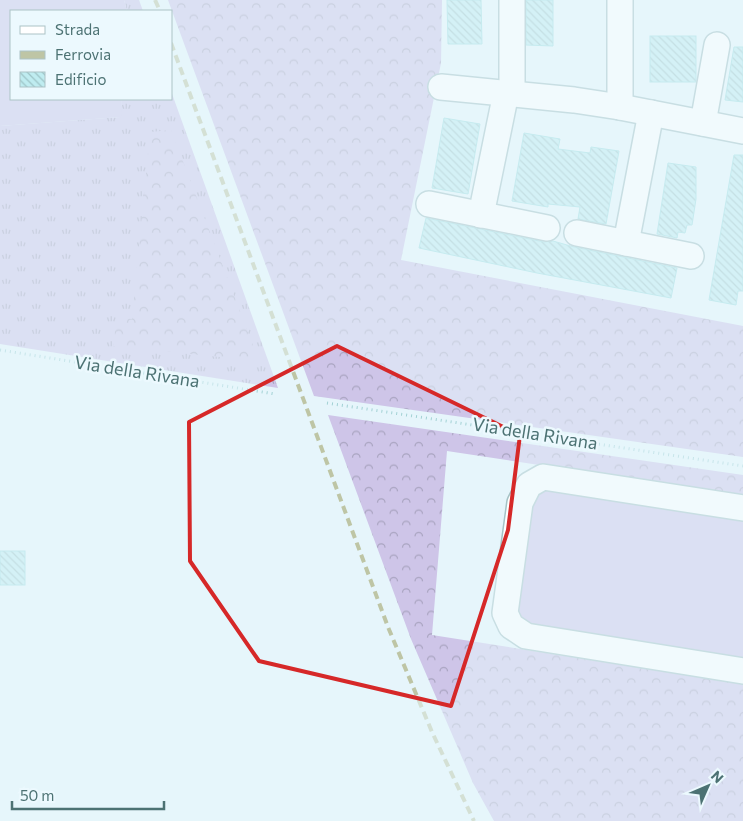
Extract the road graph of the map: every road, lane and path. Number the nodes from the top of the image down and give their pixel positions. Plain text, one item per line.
1 (512, 0) edge
2 (620, 0) edge
3 (717, 45) dead end
4 (441, 87) dead end
5 (509, 94) junction
6 (620, 107) junction
7 (651, 113) junction
8 (703, 123) junction
9 (743, 131) edge
10 (429, 204) dead end
11 (481, 215) junction
12 (548, 228) dead end
13 (577, 234) dead end
14 (626, 243) junction
15 (691, 256) dead end
16 (0, 350) edge
17 (275, 394) dead end
18 (327, 403) dead end
19 (743, 466) edge
20 (743, 508) edge
21 (743, 671) edge

1 - 5 street
2 - 6 street
3 - 8 street
4 - 5 street
5 - 6 street
5 - 11 street
6 - 7 street
7 - 8 street
7 - 14 street
8 - 9 street
10 - 11 street
11 - 12 street
13 - 14 street
14 - 15 street
16 - 17 path, Via della Rivana
18 - 19 path, Via della Rivana
20 - 21 street

